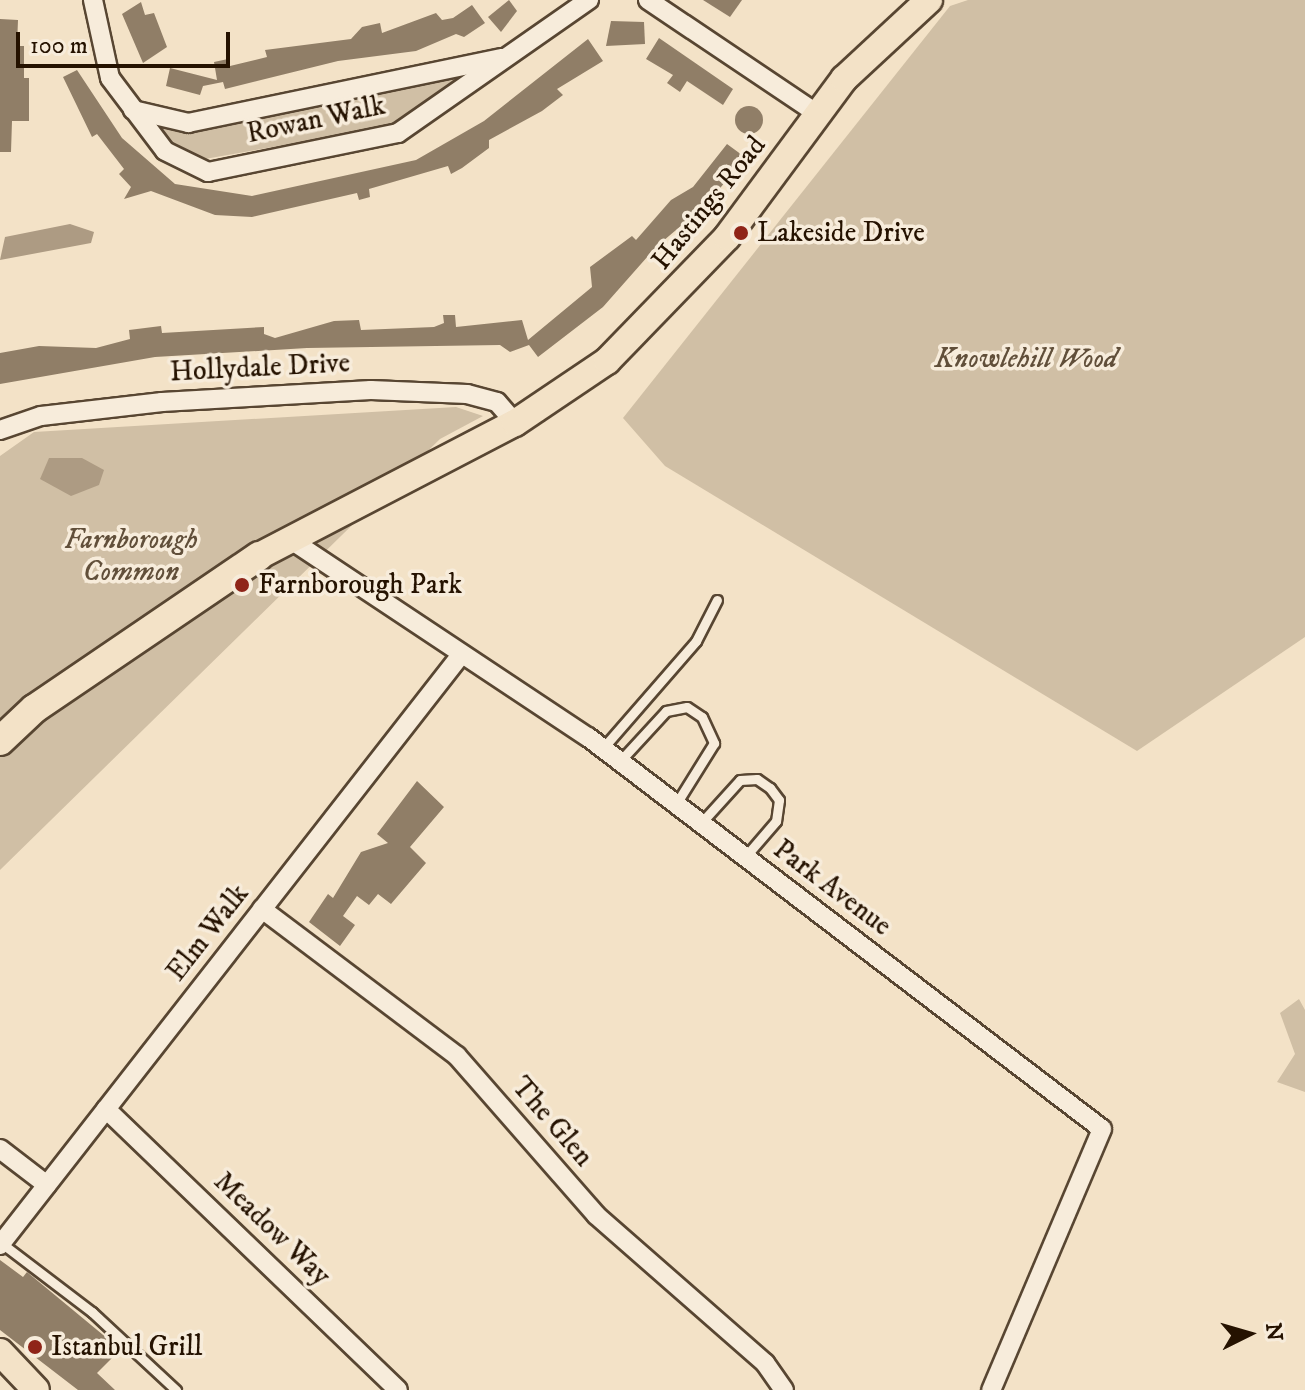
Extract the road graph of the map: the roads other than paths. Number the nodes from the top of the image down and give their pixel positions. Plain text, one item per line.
1 (93, 0) edge
2 (589, 0) edge
3 (648, 0) edge
4 (929, 0) edge
5 (513, 55) junction
6 (133, 110) junction
7 (819, 115) junction
8 (515, 423) junction
9 (0, 430) edge
10 (288, 538) junction
11 (259, 556) joint
12 (717, 600) dead end
13 (460, 656) junction
14 (0, 741) edge
15 (603, 748) junction
16 (620, 761) junction
17 (676, 804) junction
18 (701, 823) junction
19 (745, 857) junction
20 (262, 909) junction
21 (106, 1109) junction
22 (0, 1149) edge
23 (47, 1185) junction
24 (0, 1243) edge
25 (0, 1352) edge
26 (36, 1390) edge
27 (176, 1390) edge
28 (398, 1390) edge
29 (784, 1390) edge
30 (991, 1390) edge

1 - 6 street, Rowan Walk
2 - 5 street, Rowan Walk
3 - 7 street
4 - 7 main road, Hastings Road
5 - 6 street, Rowan Walk
5 - 6 street, Rowan Walk
7 - 8 main road, Hastings Road
8 - 9 street, Hollydale Drive
8 - 10 main road
10 - 11 main road
10 - 13 street, Park Avenue
11 - 14 highway
12 - 15 lane
13 - 15 street, Park Avenue
13 - 20 street, Elm Walk
15 - 16 street, Park Avenue
16 - 17 street, Park Avenue
16 - 17 lane
17 - 18 street, Park Avenue
18 - 19 street, Park Avenue
18 - 19 lane
19 - 30 street, Park Avenue
20 - 21 street, Elm Walk
20 - 29 street, The Glen
21 - 23 street, Elm Walk
21 - 28 street, Meadow Way
22 - 23 street
23 - 24 street, Elm Walk
24 - 27 lane
25 - 26 main road

